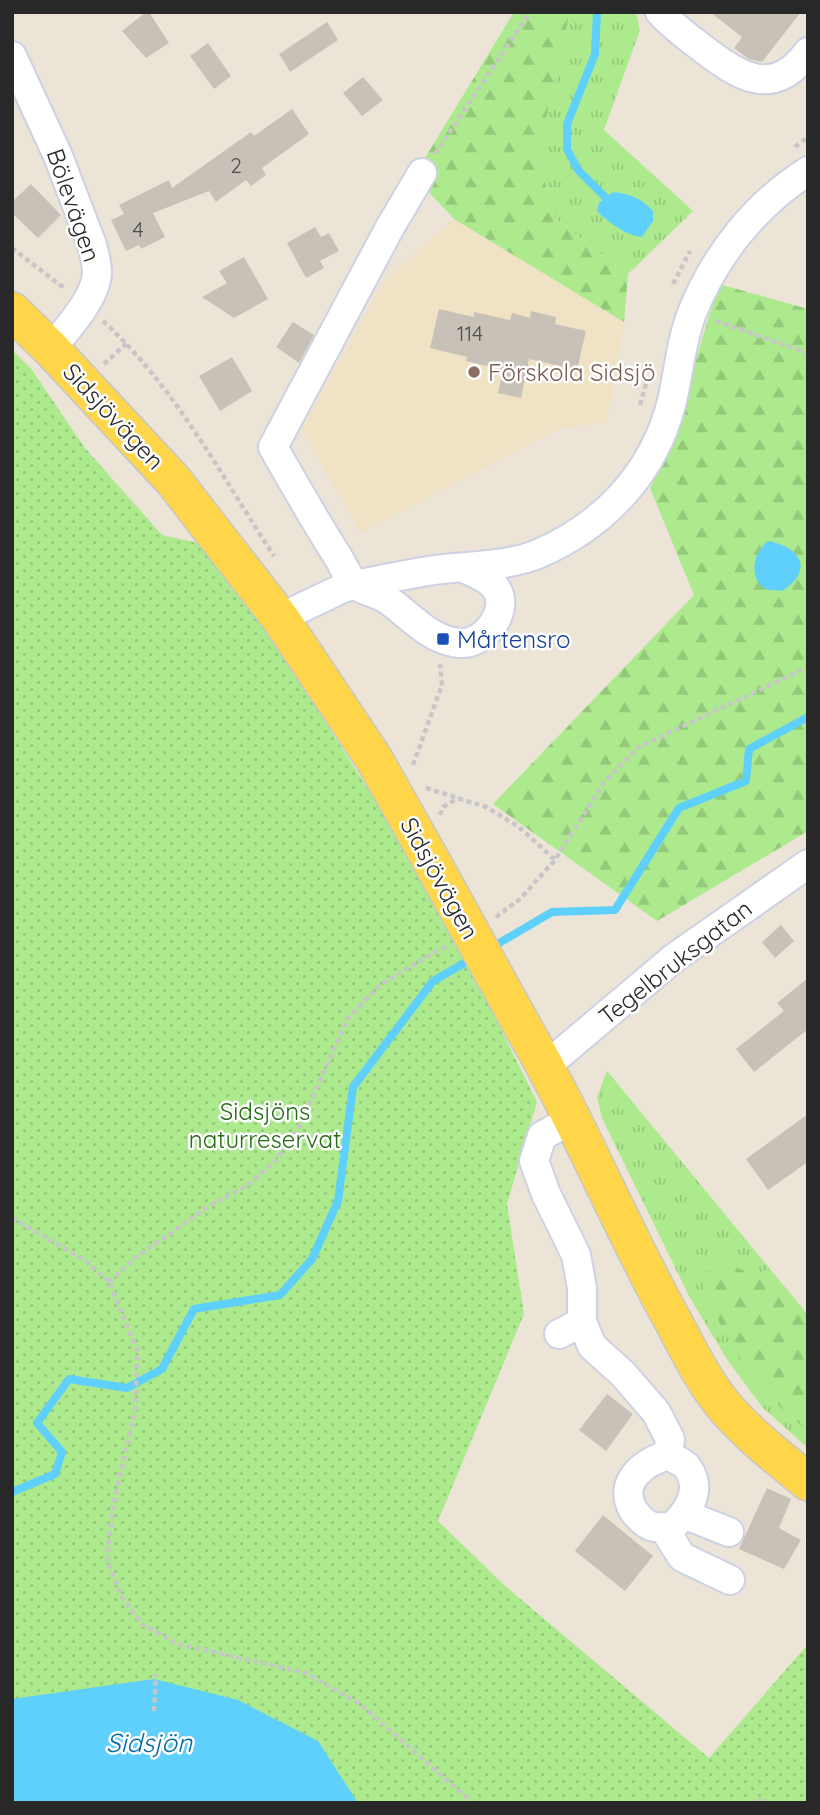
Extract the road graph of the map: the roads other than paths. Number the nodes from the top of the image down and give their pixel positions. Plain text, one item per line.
1 (660, 12) edge
2 (808, 51) edge
3 (12, 56) edge
4 (798, 161) edge
5 (422, 173) road end
6 (12, 311) edge
7 (51, 349) junction
8 (464, 568) junction
9 (355, 585) junction
10 (280, 618) junction
11 (808, 864) edge
12 (546, 1066) junction
13 (572, 1119) junction
14 (668, 1455) junction
15 (808, 1482) edge
16 (675, 1521) junction
17 (729, 1532) dead end
18 (730, 1580) dead end

1 - 2 street
3 - 7 street, Bölevägen
4 - 8 street
5 - 9 street
6 - 7 main road, Sidsjövägen
7 - 10 main road, Sidsjövägen
8 - 9 street
8 - 9 street
9 - 10 street
10 - 12 main road, Sidsjövägen, bridge
11 - 12 street, Tegelbruksgatan
12 - 13 main road, Sidsjövägen
13 - 14 street
13 - 15 main road, Sidsjövägen
14 - 16 street
14 - 16 street
16 - 17 street
16 - 18 street

